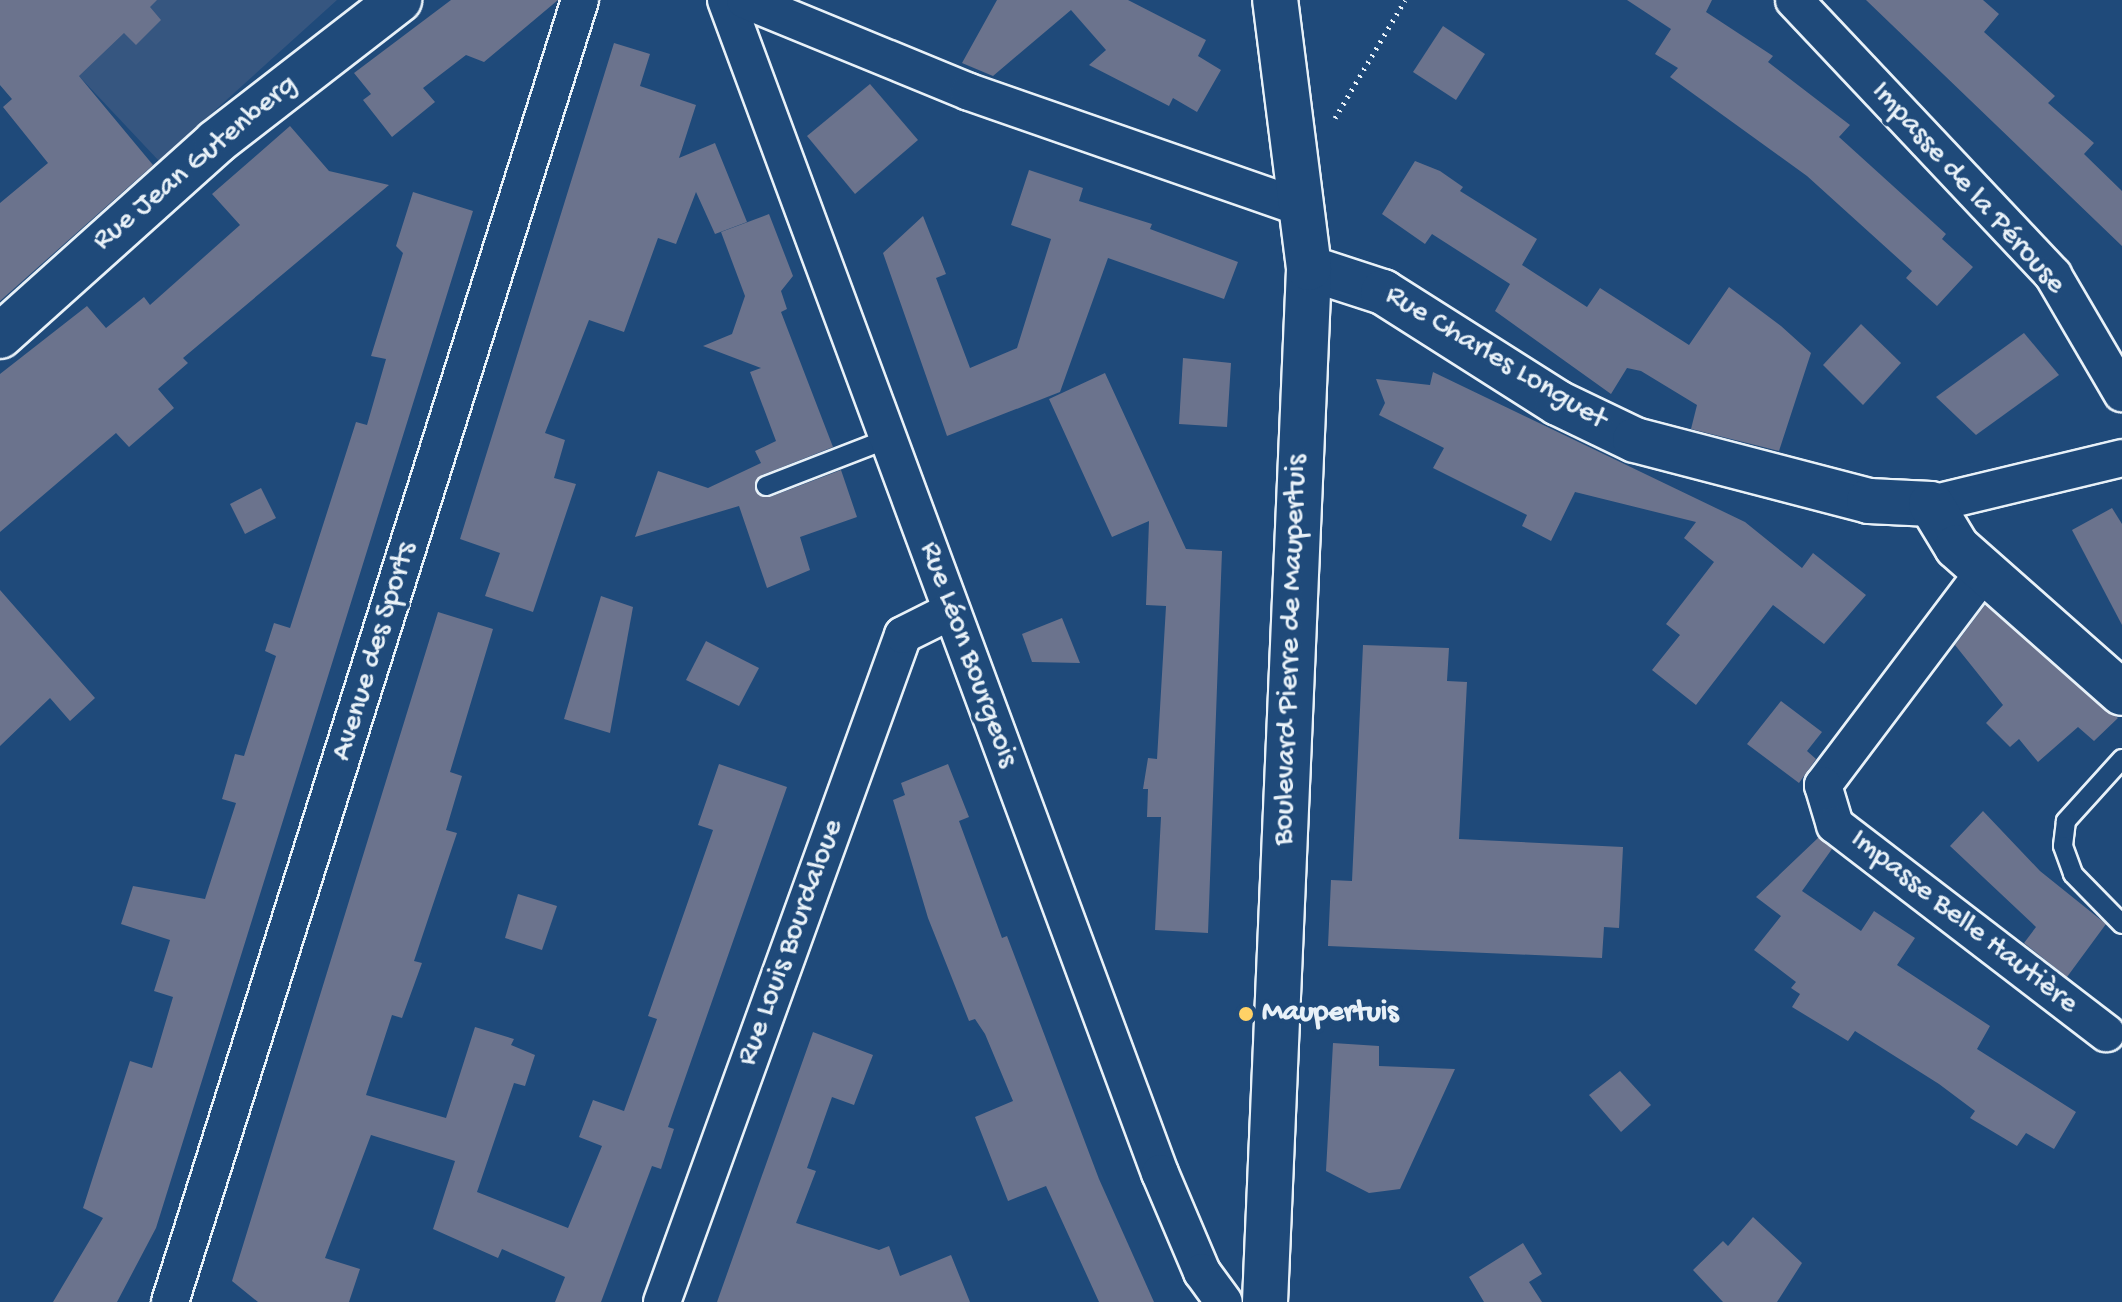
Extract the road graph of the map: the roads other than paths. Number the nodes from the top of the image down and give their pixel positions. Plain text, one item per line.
1 (399, 0) edge
2 (580, 0) edge
3 (726, 0) edge
4 (745, 0) edge
5 (1275, 0) edge
6 (1794, 0) edge
7 (1303, 208) junction
8 (1309, 268) junction
9 (0, 336) edge
10 (2122, 393) edge
11 (887, 439) junction
12 (2122, 458) edge
13 (766, 486) dead end
14 (1931, 504) junction
15 (1983, 573) junction
16 (951, 611) junction
17 (2122, 693) edge
18 (2122, 759) edge
19 (2122, 924) edge
20 (2106, 1033) dead end
21 (178, 1299) edge
22 (662, 1302) edge
23 (1224, 1302) edge
24 (1265, 1302) edge

1 - 9 street, Rue Jean Gutenberg
2 - 21 street, Avenue des Sports
3 - 11 street, Rue Léon Bourgeois
4 - 7 street
5 - 7 street, Boulevard Pierre de Maupertuis
6 - 10 street, Impasse de la Pérouse
7 - 8 street, Boulevard Pierre de Maupertuis
8 - 14 street, Rue Charles Longuet
8 - 24 street, Boulevard Pierre de Maupertuis
11 - 13 lane
11 - 16 street, Rue Léon Bourgeois
12 - 14 street
14 - 15 street
15 - 17 street
15 - 20 street, Impasse Belle Hautière
16 - 22 street, Rue Louis Bourdaloue
16 - 23 street, Rue Léon Bourgeois
18 - 19 lane

